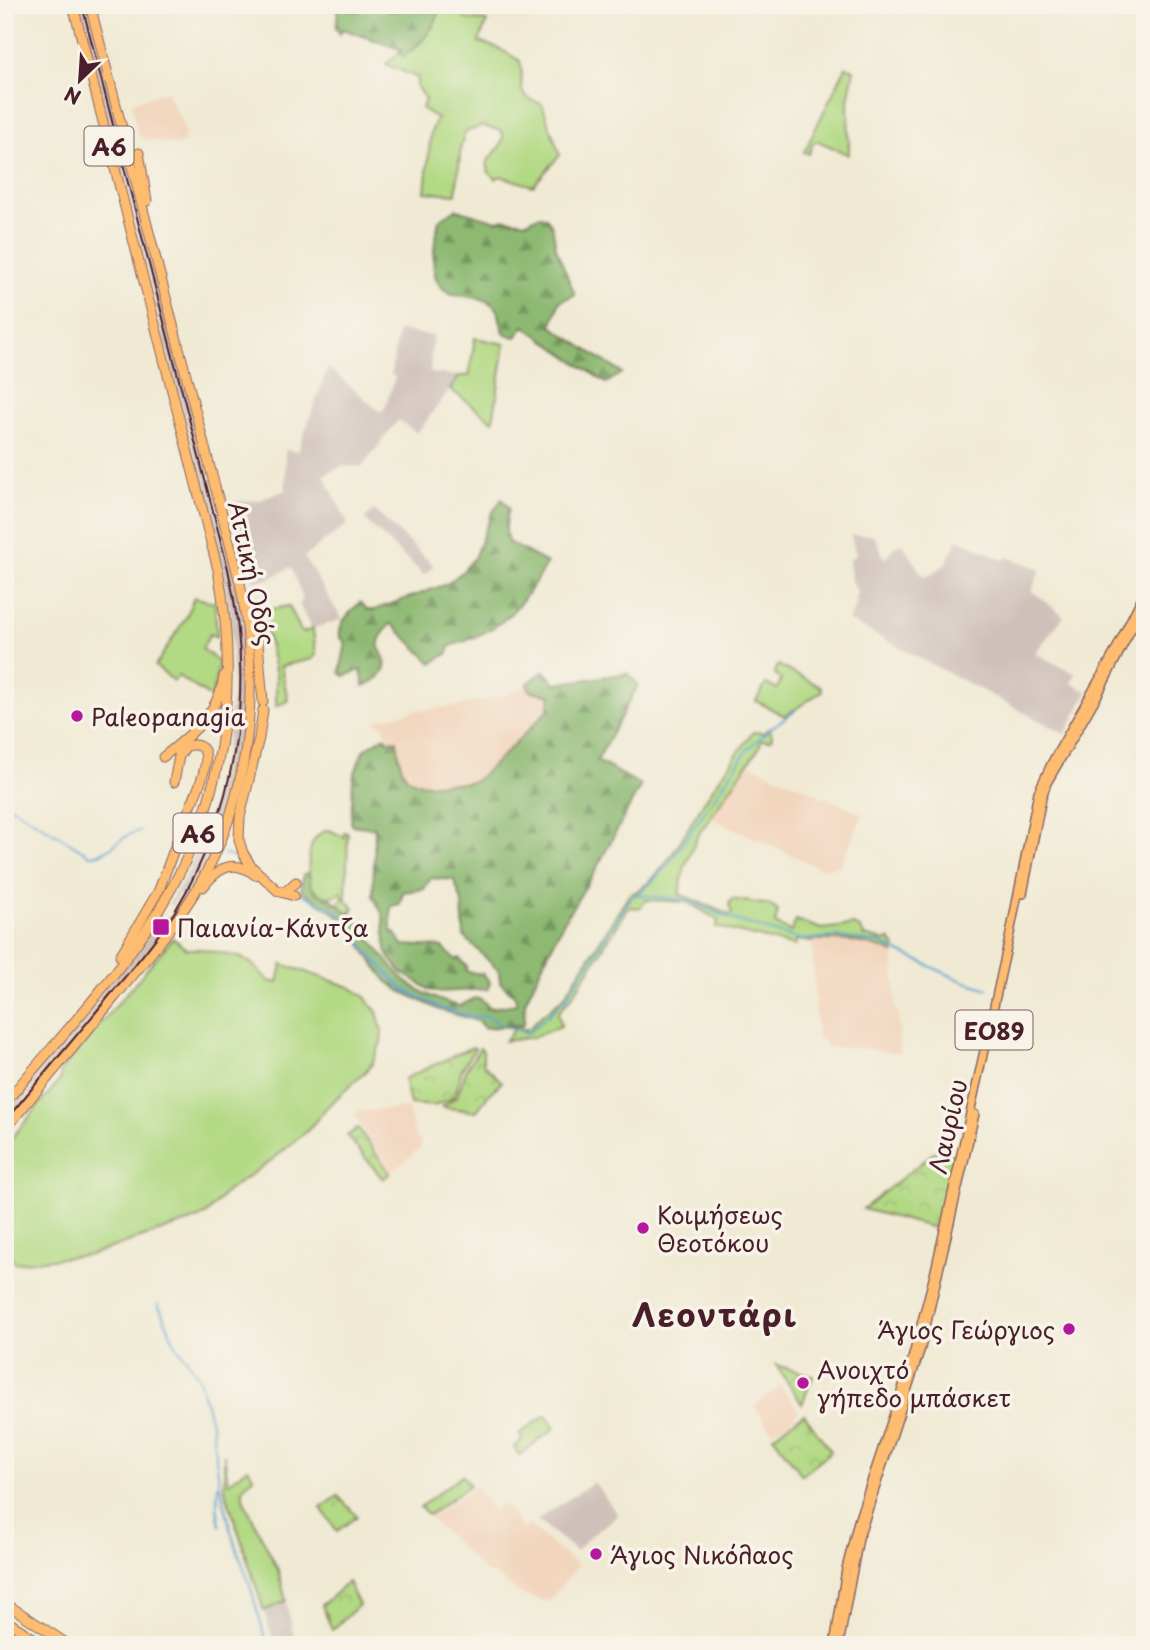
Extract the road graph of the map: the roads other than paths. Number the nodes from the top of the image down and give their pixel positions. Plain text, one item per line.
1 (73, 5) edge
2 (97, 6) edge
3 (105, 152) dead end
4 (139, 153) dead end
5 (150, 230) junction
6 (142, 274) junction
7 (232, 552) junction
8 (1145, 591) edge
9 (1145, 602) edge
10 (228, 643) junction
11 (188, 746) junction
12 (174, 782) dead end
13 (296, 882) dead end
14 (278, 891) junction
15 (171, 928) junction
16 (95, 996) junction
17 (5, 1103) edge
18 (5, 1129) edge
19 (5, 1603) edge
20 (5, 1620) edge
21 (44, 1645) edge
22 (69, 1645) edge
23 (834, 1645) edge
24 (839, 1645) edge

1 - 6 highway, Αττική Οδός / Α6
2 - 5 highway, Αττική Οδός / Α6
3 - 6 highway
4 - 5 highway
5 - 7 highway, Αττική Οδός / Α6
6 - 10 highway, Αττική Οδός / Α6
7 - 14 highway
7 - 15 highway, Αττική Οδός / Α6
8 - 23 main road, Λαυρίου / ΕΟ89
9 - 24 main road, Λαυρίου / ΕΟ89
10 - 11 highway
10 - 16 highway, Αττική Οδός / Α6
11 - 12 highway
11 - 16 highway
13 - 14 highway
14 - 15 highway
15 - 18 highway, Αττική Οδός / Α6
16 - 17 highway, Αττική Οδός / Α6
19 - 22 highway
20 - 21 highway

